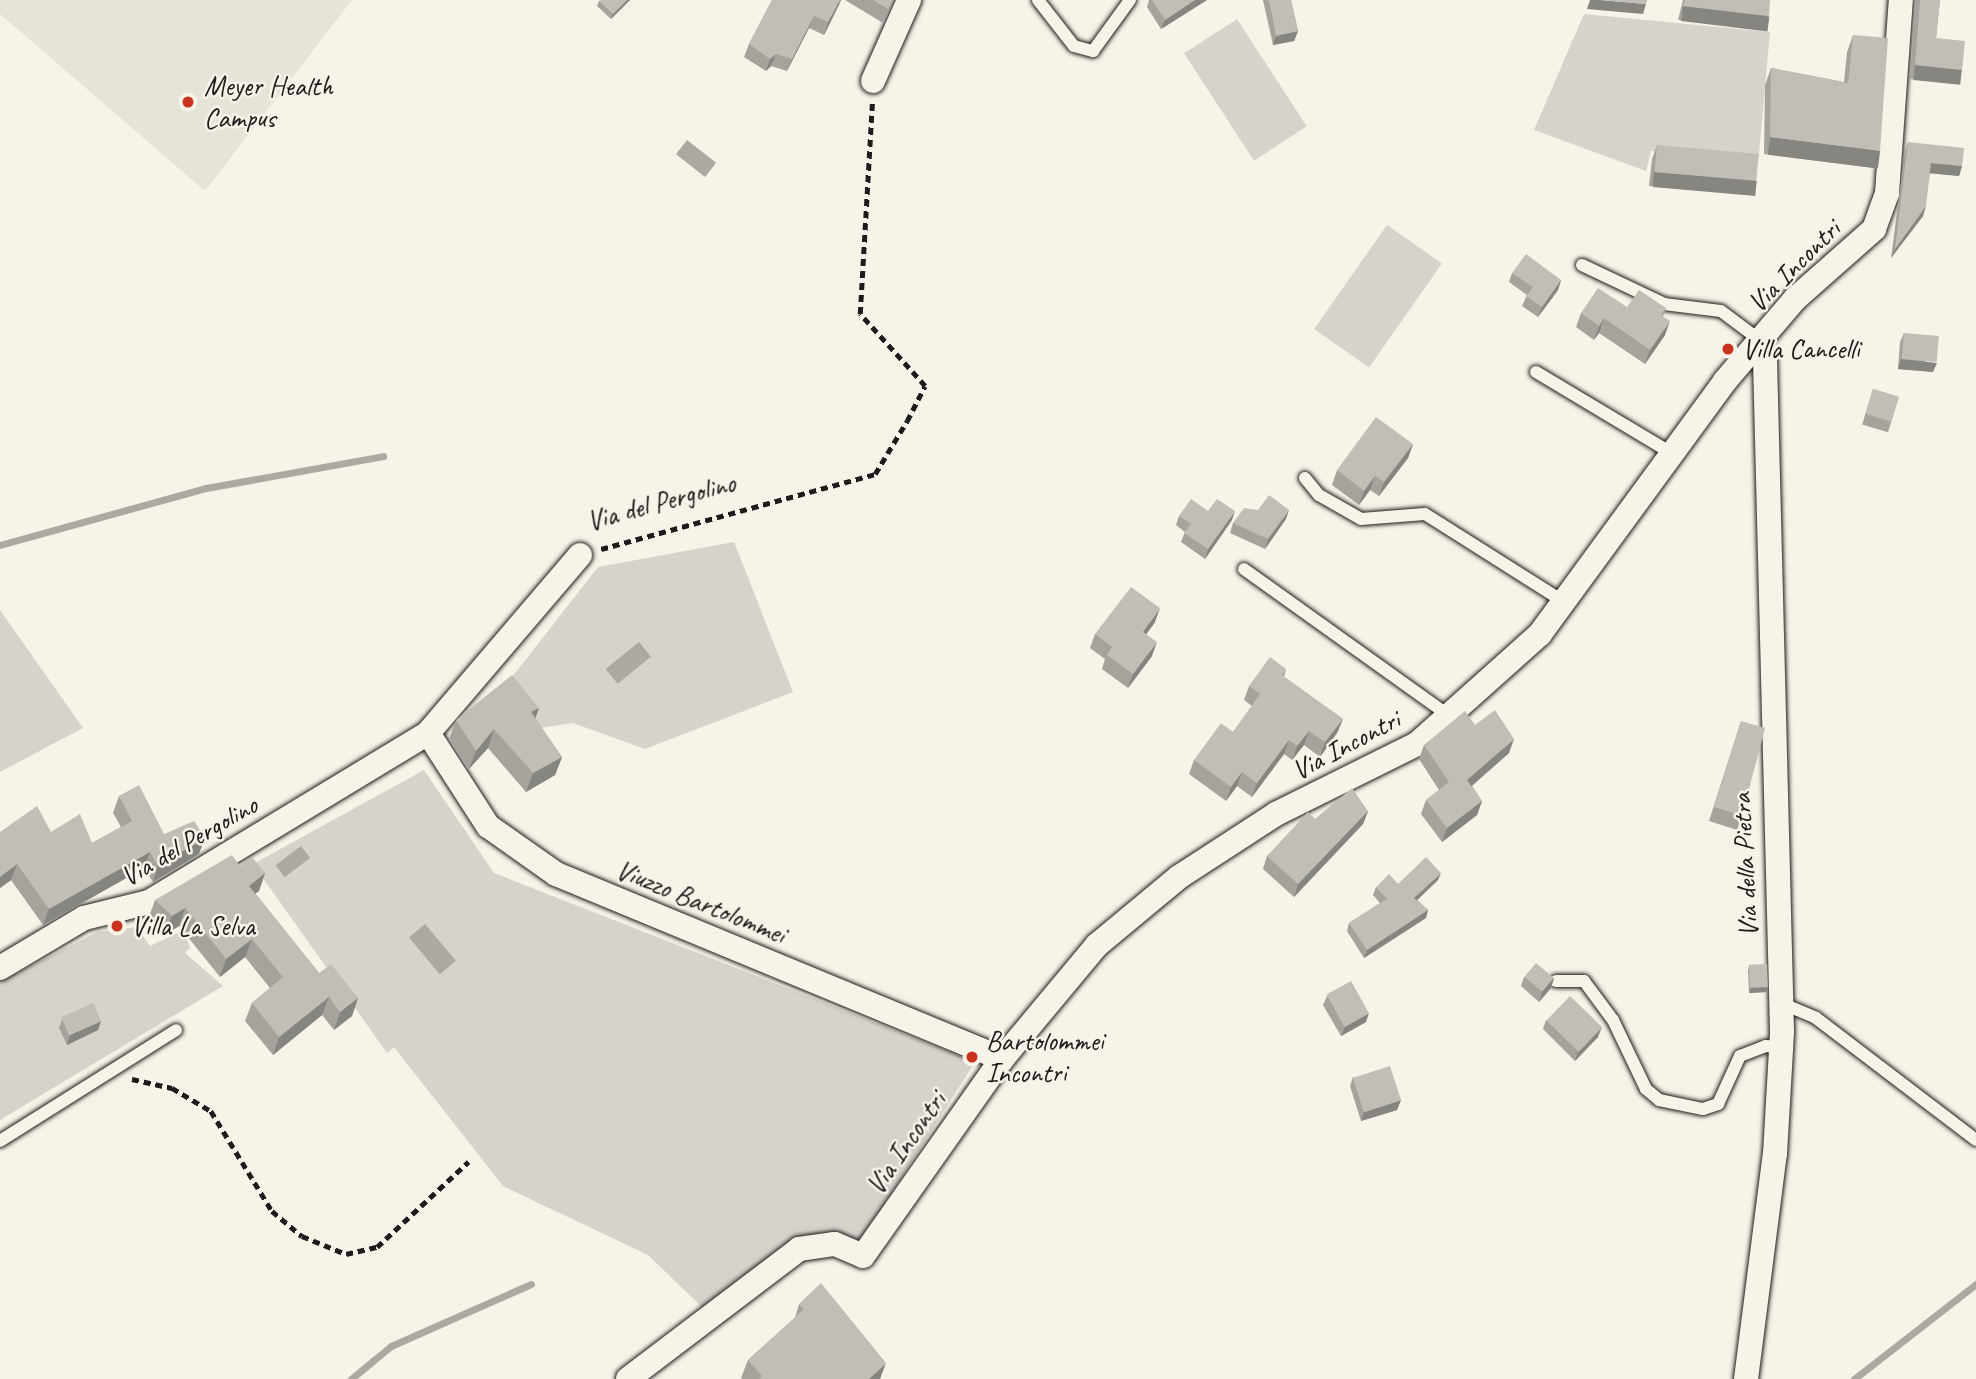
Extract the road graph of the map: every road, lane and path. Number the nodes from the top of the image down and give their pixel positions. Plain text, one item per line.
1 (909, 0) edge
2 (1038, 0) edge
3 (1130, 0) edge
4 (1901, 0) edge
5 (873, 81) joint
6 (1582, 265) dead end
7 (1758, 346) junction
8 (1536, 372) dead end
9 (1674, 454) junction
10 (1305, 478) dead end
11 (580, 555) joint
12 (1244, 569) dead end
13 (1564, 602) junction
14 (1449, 716) junction
15 (428, 733) junction
16 (0, 968) edge
17 (1556, 981) edge
18 (1781, 1003) junction
19 (176, 1030) dead end
20 (1002, 1059) junction
21 (1782, 1059) junction
22 (108, 1074) junction
23 (0, 1140) edge
24 (1976, 1140) edge
25 (468, 1162) dead end
26 (628, 1379) edge
27 (1746, 1379) edge

1 - 5 street
2 - 3 lane
4 - 7 street, Via Incontri
5 - 11 path, Via del Pergolino
6 - 7 lane
7 - 9 street, Via Incontri
7 - 18 street, Via della Pietra
8 - 9 lane
9 - 13 street, Via Incontri
10 - 13 lane
11 - 15 street, Via del Pergolino
12 - 14 lane
13 - 14 street, Via Incontri
14 - 20 street, Via Incontri
15 - 16 street, Via del Pergolino
15 - 20 street, Viuzzo Bartolommei
17 - 21 lane
18 - 21 street, Via della Pietra
18 - 24 lane
19 - 22 lane
20 - 26 street, Via Incontri
21 - 27 street, Via della Pietra
22 - 23 lane
22 - 25 path

